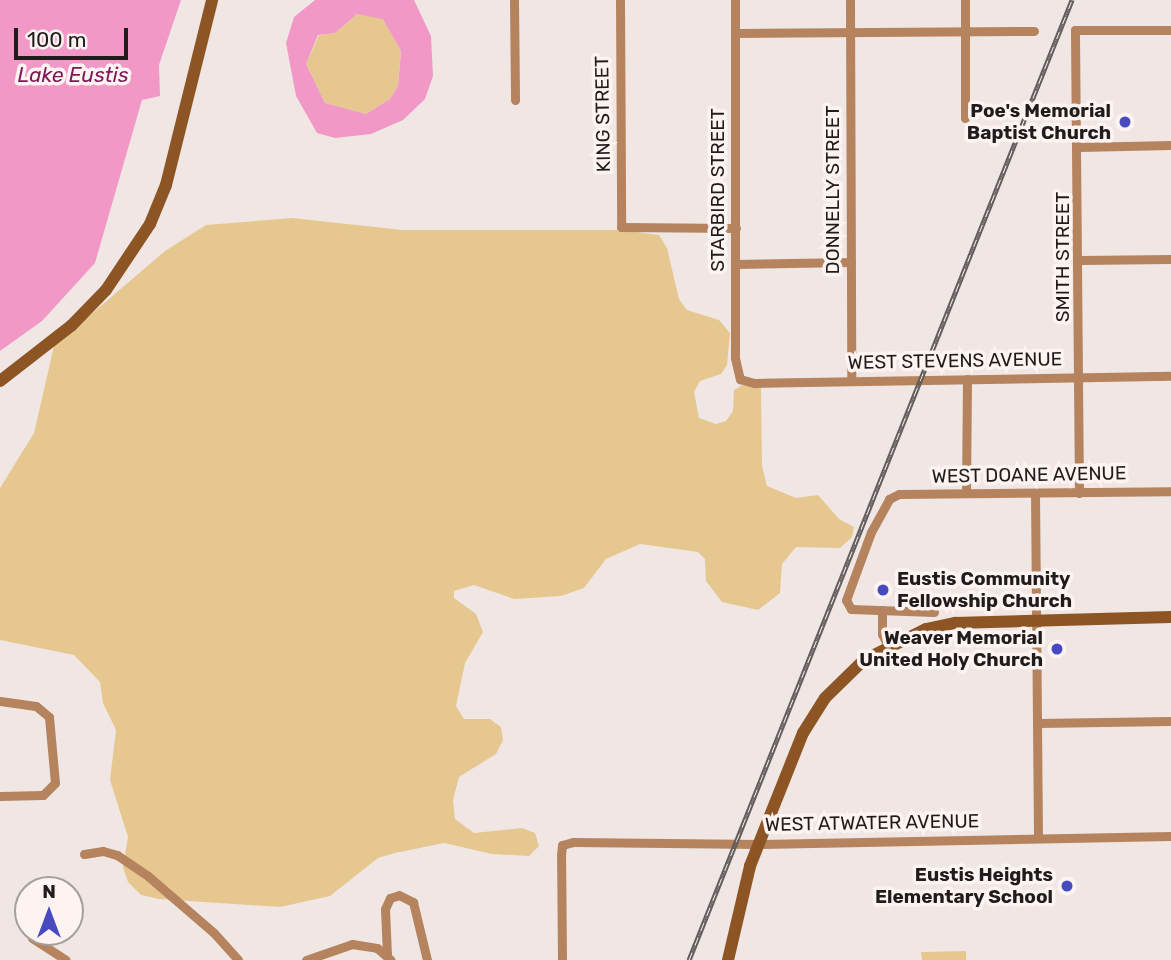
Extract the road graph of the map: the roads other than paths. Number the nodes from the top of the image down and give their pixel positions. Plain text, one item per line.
1 (212, 0) edge
2 (514, 0) edge
3 (620, 0) edge
4 (735, 0) edge
5 (850, 0) edge
6 (965, 0) edge
7 (1171, 30) edge
8 (965, 31) junction
9 (1034, 31) dead end
10 (735, 33) junction
11 (850, 33) junction
12 (515, 100) dead end
13 (965, 118) dead end
14 (1171, 145) edge
15 (1079, 147) junction
16 (736, 229) junction
17 (1080, 260) junction
18 (1171, 260) edge
19 (851, 262) junction
20 (736, 264) junction
21 (1171, 376) edge
22 (1081, 377) junction
23 (740, 379) joint
24 (967, 379) junction
25 (851, 380) junction
26 (0, 382) edge
27 (1171, 491) edge
28 (966, 493) junction
29 (1035, 493) junction
30 (1079, 493) junction
31 (883, 610) junction
32 (934, 612) dead end
33 (1171, 617) edge
34 (1037, 620) junction
35 (888, 646) junction
36 (0, 701) edge
37 (1171, 721) edge
38 (1038, 723) junction
39 (0, 796) edge
40 (1171, 836) edge
41 (1038, 837) junction
42 (758, 844) junction
43 (84, 854) dead end
44 (44, 946) edge
45 (389, 958) edge
46 (66, 960) edge
47 (238, 960) edge
48 (306, 960) edge
49 (427, 960) edge
50 (562, 960) edge
51 (728, 960) edge

1 - 26 street
2 - 12 street
3 - 16 street, KING STREET
4 - 10 street, STARBIRD STREET
5 - 11 street, DONNELLY STREET
6 - 8 street
7 - 15 street, SMITH STREET
8 - 9 street
8 - 11 street
8 - 13 street
10 - 11 street
10 - 16 street, STARBIRD STREET
11 - 19 street, DONNELLY STREET
14 - 15 street
15 - 17 street, SMITH STREET
16 - 20 street, STARBIRD STREET
17 - 18 street
17 - 22 street, SMITH STREET
19 - 20 street
19 - 25 street, DONNELLY STREET
20 - 23 street, STARBIRD STREET
21 - 22 street, WEST STEVENS AVENUE
22 - 24 street, WEST STEVENS AVENUE
22 - 30 street, SMITH STREET
23 - 25 street, WEST STEVENS AVENUE
24 - 25 street, WEST STEVENS AVENUE
24 - 28 street
27 - 30 street, WEST DOANE AVENUE
28 - 29 street, WEST DOANE AVENUE
28 - 31 street, WEST DOANE AVENUE
29 - 30 street, WEST DOANE AVENUE
29 - 34 street
31 - 32 street
31 - 35 street
33 - 34 street
34 - 35 street
34 - 38 street
35 - 42 street
36 - 39 street
37 - 38 street
38 - 41 street
40 - 41 street, WEST ATWATER AVENUE
41 - 42 street, WEST ATWATER AVENUE
42 - 50 street, WEST ATWATER AVENUE
42 - 51 street
43 - 47 street
44 - 46 street
45 - 48 street
45 - 49 street

